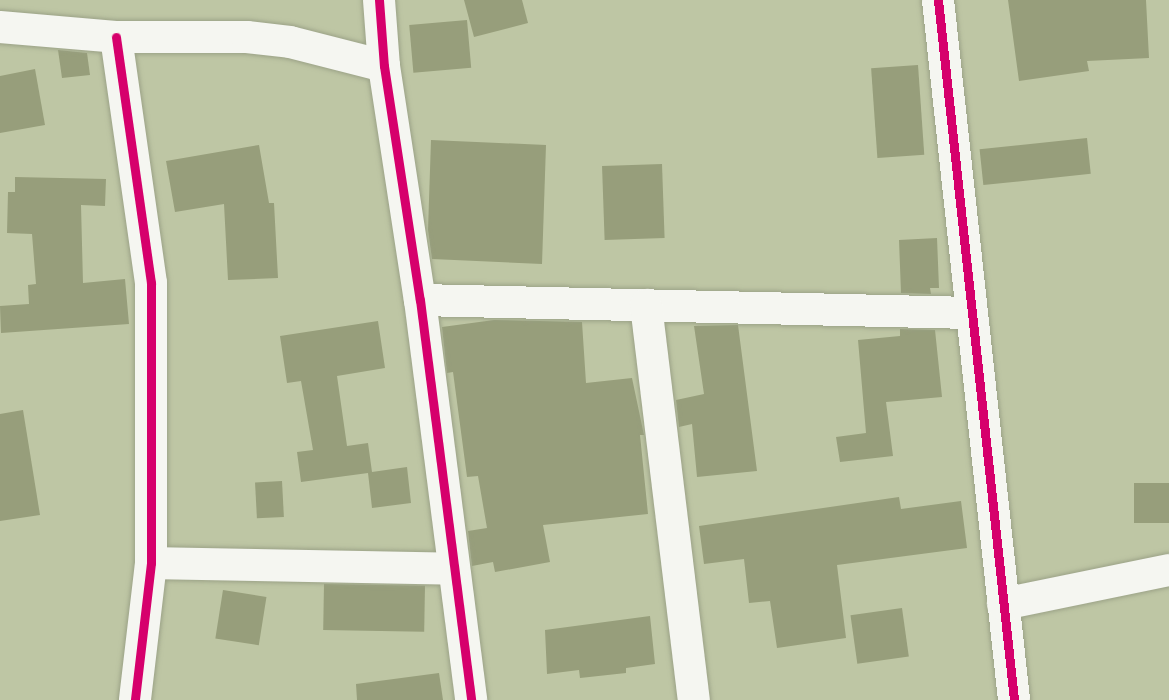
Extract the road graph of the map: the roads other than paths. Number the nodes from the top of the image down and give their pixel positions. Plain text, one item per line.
1 (379, 0) edge
2 (938, 0) edge
3 (0, 27) edge
4 (116, 37) junction
5 (384, 66) junction
6 (420, 300) junction
7 (646, 305) junction
8 (972, 313) junction
9 (151, 563) junction
10 (453, 569) junction
11 (1169, 570) edge
12 (1003, 604) junction
13 (135, 700) edge
14 (471, 700) edge
15 (694, 700) edge
16 (1014, 700) edge

1 - 5 street
2 - 8 street
3 - 4 street
4 - 5 street
4 - 9 street
5 - 6 street
6 - 7 street
6 - 10 street
7 - 8 street
7 - 15 street
8 - 12 street
9 - 10 street
9 - 13 street
10 - 14 street
11 - 12 street
12 - 16 street

